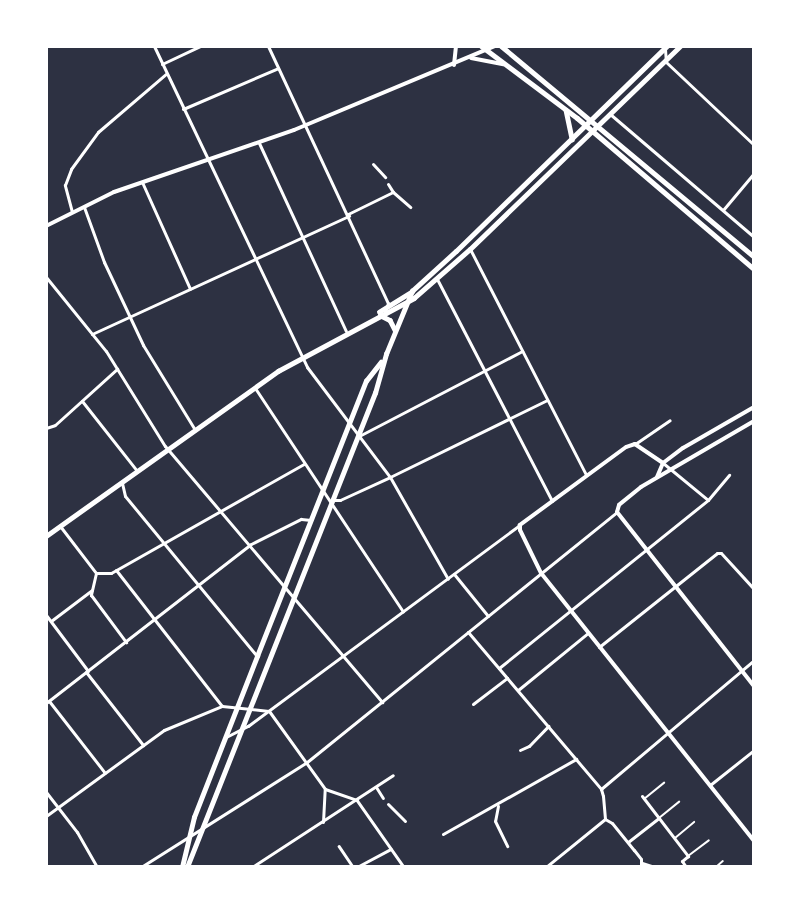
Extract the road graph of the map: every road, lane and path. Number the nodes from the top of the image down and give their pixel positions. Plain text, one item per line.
1 (154, 46) edge
2 (200, 46) edge
3 (268, 46) edge
4 (456, 46) edge
5 (481, 46) edge
6 (495, 46) edge
7 (501, 46) edge
8 (680, 46) edge
9 (666, 47) edge
10 (487, 50) junction
11 (469, 58) junction
12 (666, 62) junction
13 (162, 64) junction
14 (454, 65) junction
15 (648, 65) junction
16 (510, 66) junction
17 (278, 68) junction
18 (654, 72) junction
19 (166, 74) junction
20 (183, 109) junction
21 (566, 110) junction
22 (610, 114) junction
23 (592, 119) junction
24 (598, 124) junction
25 (304, 126) junction
26 (585, 126) junction
27 (591, 131) junction
28 (572, 139) junction
29 (259, 143) junction
30 (754, 145) edge
31 (206, 162) junction
32 (373, 164) dead end
33 (754, 173) edge
34 (533, 176) junction
35 (385, 177) dead end
36 (142, 182) junction
37 (538, 183) junction
38 (388, 184) dead end
39 (393, 192) junction
40 (84, 207) junction
41 (410, 207) dead end
42 (723, 210) junction
43 (72, 212) junction
44 (348, 215) junction
45 (46, 226) edge
46 (754, 237) edge
47 (302, 238) junction
48 (469, 240) junction
49 (470, 249) junction
50 (754, 257) edge
51 (255, 259) junction
52 (754, 269) edge
53 (46, 277) edge
54 (437, 278) junction
55 (190, 289) junction
56 (412, 291) junction
57 (406, 302) junction
58 (389, 305) junction
59 (385, 312) junction
60 (380, 315) junction
61 (130, 317) junction
62 (365, 321) junction
63 (395, 330) junction
64 (346, 331) junction
65 (92, 334) junction
66 (522, 351) junction
67 (386, 354) junction
68 (302, 357) junction
69 (117, 369) junction
70 (484, 370) junction
71 (364, 386) junction
72 (254, 387) junction
73 (376, 390) junction
74 (547, 400) junction
75 (82, 401) junction
76 (754, 407) edge
77 (745, 412) junction
78 (510, 419) junction
79 (670, 420) dead end
80 (752, 422) edge
81 (349, 423) junction
82 (46, 428) edge
83 (195, 430) junction
84 (359, 436) junction
85 (635, 444) junction
86 (169, 448) junction
87 (304, 464) junction
88 (663, 464) junction
89 (138, 471) junction
90 (670, 471) junction
91 (586, 475) junction
92 (729, 475) dead end
93 (390, 477) junction
94 (657, 477) junction
95 (122, 483) junction
96 (322, 492) junction
97 (333, 500) junction
98 (708, 500) junction
99 (552, 501) junction
100 (331, 505) junction
101 (221, 509) junction
102 (617, 512) junction
103 (311, 520) junction
104 (520, 525) junction
105 (60, 526) junction
106 (46, 536) edge
107 (163, 542) junction
108 (251, 544) junction
109 (647, 550) junction
110 (116, 570) junction
111 (96, 573) junction
112 (541, 573) junction
113 (454, 574) junction
114 (448, 579) junction
115 (198, 585) junction
116 (286, 585) junction
117 (676, 586) junction
118 (754, 589) edge
119 (92, 590) junction
120 (294, 595) junction
121 (571, 611) junction
122 (403, 612) junction
123 (46, 615) edge
124 (488, 616) junction
125 (155, 620) junction
126 (51, 622) junction
127 (468, 632) junction
128 (588, 634) junction
129 (126, 642) junction
130 (599, 647) junction
131 (257, 656) junction
132 (343, 656) junction
133 (754, 660) edge
134 (499, 668) junction
135 (741, 670) junction
136 (87, 672) junction
137 (507, 678) junction
138 (754, 686) edge
139 (518, 690) junction
140 (48, 702) edge
141 (382, 702) junction
142 (473, 704) dead end
143 (222, 706) junction
144 (237, 707) junction
145 (250, 708) junction
146 (269, 711) junction
147 (548, 726) junction
148 (241, 730) junction
149 (668, 733) junction
150 (226, 737) junction
151 (143, 745) junction
152 (520, 750) dead end
153 (754, 750) edge
154 (576, 760) junction
155 (307, 762) junction
156 (105, 773) junction
157 (393, 775) dead end
158 (664, 783) dead end
159 (710, 785) junction
160 (376, 788) junction
161 (325, 789) junction
162 (601, 789) junction
163 (46, 792) edge
164 (383, 798) dead end
165 (643, 798) joint
166 (357, 800) junction
167 (679, 802) dead end
168 (388, 804) dead end
169 (498, 806) junction
170 (58, 807) junction
171 (46, 816) edge
172 (659, 818) junction
173 (604, 819) junction
174 (405, 821) dead end
175 (323, 822) junction
176 (694, 822) dead end
177 (201, 829) junction
178 (443, 834) dead end
179 (190, 836) junction
180 (675, 838) junction
181 (709, 840) dead end
182 (753, 840) edge
183 (628, 842) junction
184 (339, 846) dead end
185 (508, 846) dead end
186 (391, 849) junction
187 (688, 856) junction
188 (723, 861) dead end
189 (642, 865) edge
190 (97, 867) edge
191 (141, 867) edge
192 (182, 867) edge
193 (187, 867) edge
194 (252, 867) edge
195 (355, 867) edge
196 (404, 867) edge
197 (546, 867) edge
198 (654, 867) edge
199 (686, 867) edge
200 (716, 867) edge

1 - 13 street
2 - 13 street
3 - 17 street
4 - 14 street
5 - 10 main road
6 - 10 street
7 - 23 main road
8 - 12 main road
9 - 12 street
9 - 15 main road
10 - 11 street
10 - 16 main road
11 - 14 street
11 - 16 street
12 - 18 main road
12 - 30 street
13 - 19 street
14 - 25 street
15 - 18 main road
15 - 23 main road
16 - 21 main road
17 - 20 street
17 - 25 street
18 - 22 main road
19 - 20 street
19 - 43 street
20 - 31 street
21 - 26 main road
21 - 28 main road
22 - 24 main road
22 - 42 street
23 - 24 main road
23 - 26 main road
24 - 27 main road
24 - 50 main road
25 - 29 street
25 - 44 street
26 - 27 main road
26 - 28 main road
27 - 37 main road
27 - 52 main road
28 - 34 main road
29 - 31 street
29 - 47 street
31 - 36 street
31 - 51 street
32 - 35 street
33 - 42 street
34 - 37 main road
34 - 48 main road
36 - 40 street
36 - 55 street
37 - 49 main road
38 - 39 street
39 - 41 street
39 - 44 street
40 - 43 street
40 - 61 street
42 - 46 street
43 - 45 street
44 - 47 street
44 - 58 street
47 - 51 street
47 - 64 street
48 - 49 main road
48 - 56 main road
49 - 54 main road
49 - 66 street
51 - 55 street
51 - 68 street
53 - 65 street
54 - 57 main road
54 - 70 street
55 - 61 street
56 - 57 main road
56 - 58 main road
57 - 59 main road
57 - 63 main road
58 - 59 street
58 - 62 main road
59 - 60 main road
60 - 62 main road
60 - 63 main road
61 - 65 street
61 - 83 street
62 - 64 main road
63 - 67 main road
64 - 68 main road
65 - 69 street
66 - 70 street
66 - 74 street
67 - 71 main road
67 - 73 main road
68 - 72 main road
68 - 81 street
69 - 75 street
69 - 86 street
70 - 78 street
70 - 84 street
71 - 73 main road
71 - 81 main road
72 - 83 main road
72 - 87 street
73 - 84 main road
74 - 78 street
74 - 91 street
75 - 82 street
75 - 89 street
76 - 77 street
77 - 80 street
77 - 88 street
78 - 93 street
78 - 99 street
79 - 85 street
80 - 90 street
81 - 84 street
81 - 96 main road
83 - 86 main road
84 - 93 street
84 - 97 main road
85 - 88 street
85 - 91 street
86 - 89 main road
86 - 101 street
87 - 96 street
87 - 101 street
88 - 90 street
88 - 94 street
89 - 95 main road
90 - 94 street
90 - 98 street
91 - 99 street
92 - 98 street
93 - 97 street
93 - 114 street
94 - 102 street
95 - 105 main road
95 - 107 street
96 - 100 street
96 - 103 main road
97 - 100 main road
98 - 109 street
99 - 104 street
100 - 120 main road
100 - 122 street
101 - 107 street
101 - 108 street
102 - 109 street
102 - 112 street
103 - 108 street
103 - 116 main road
104 - 112 street
104 - 113 street
105 - 106 main road
105 - 111 street
107 - 110 street
107 - 115 street
108 - 115 street
108 - 116 street
109 - 117 street
109 - 121 street
110 - 111 street
110 - 125 street
111 - 119 street
112 - 121 street
112 - 124 street
113 - 114 street
113 - 124 street
114 - 122 street
115 - 125 street
115 - 131 street
116 - 120 street
116 - 131 main road
117 - 118 street
117 - 130 street
117 - 135 street
119 - 126 street
119 - 129 street
120 - 132 street
120 - 145 main road
121 - 128 street
121 - 134 street
122 - 132 street
123 - 126 street
124 - 127 street
125 - 129 street
125 - 143 street
126 - 136 street
127 - 134 street
127 - 141 street
128 - 130 street
128 - 139 street
129 - 136 street
130 - 149 street
131 - 144 main road
132 - 141 street
132 - 146 street
133 - 135 street
134 - 137 street
135 - 138 street
135 - 149 street
136 - 140 street
136 - 151 street
137 - 139 street
137 - 142 street
139 - 147 street
140 - 156 street
141 - 155 street
143 - 144 street
143 - 151 street
144 - 145 street
144 - 150 main road
145 - 146 street
145 - 148 main road
146 - 148 street
146 - 155 street
147 - 152 street
147 - 154 street
148 - 150 street
148 - 177 main road
149 - 159 street
149 - 162 street
150 - 179 main road
151 - 156 street
153 - 159 street
154 - 162 street
154 - 169 street
155 - 161 street
155 - 177 street
156 - 170 street
157 - 160 street
158 - 165 lane
159 - 182 street
160 - 164 street
160 - 166 street
161 - 166 street
161 - 175 street
162 - 173 street
163 - 170 street
165 - 172 street
166 - 175 street
166 - 186 street
167 - 172 lane
168 - 174 street
169 - 178 street
169 - 185 street
170 - 171 street
170 - 190 street
172 - 180 street
172 - 183 street
173 - 183 street
173 - 197 street
175 - 194 street
176 - 180 lane
177 - 179 street
177 - 193 main road
179 - 191 street
179 - 192 main road
180 - 187 street
181 - 187 lane
183 - 189 street
184 - 195 street
186 - 195 street
186 - 196 street
187 - 199 street
188 - 200 lane
189 - 198 street

